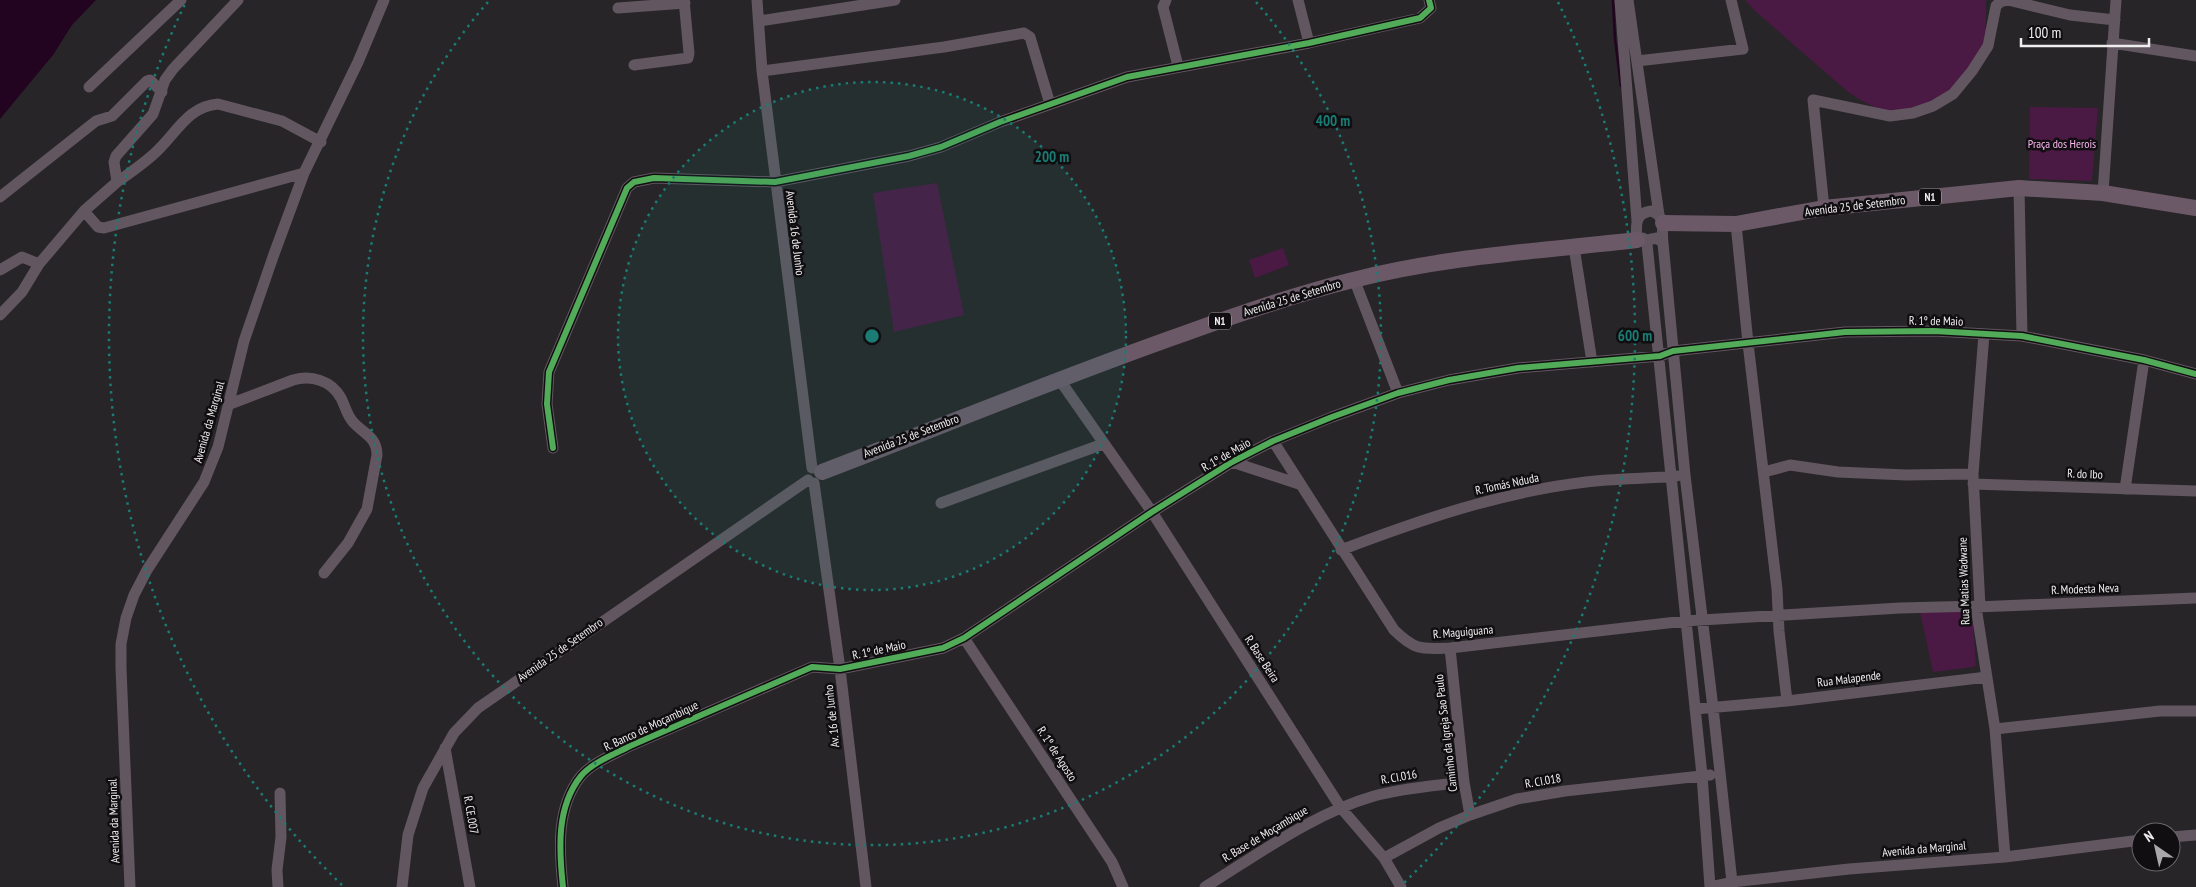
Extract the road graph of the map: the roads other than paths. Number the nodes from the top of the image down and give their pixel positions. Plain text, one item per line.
1 (181, 0) edge
2 (384, 0) edge
3 (756, 0) edge
4 (895, 0) edge
5 (1166, 0) edge
6 (1298, 0) edge
7 (1429, 0) edge
8 (1620, 0) edge
9 (1628, 0) edge
10 (1731, 0) edge
11 (2008, 0) edge
12 (2116, 0) edge
13 (233, 2) edge
14 (684, 2) edge
15 (618, 8) dead end
16 (2114, 20) junction
17 (760, 21) junction
18 (1309, 43) junction
19 (2112, 43) junction
20 (2196, 56) edge
21 (1637, 61) junction
22 (634, 65) dead end
23 (1178, 66) junction
24 (762, 70) junction
25 (89, 87) dead end
26 (162, 92) junction
27 (1641, 98) junction
28 (1629, 99) junction
29 (1050, 104) junction
30 (321, 142) junction
31 (304, 173) junction
32 (117, 182) junction
33 (775, 182) junction
34 (2019, 188) junction
35 (2104, 193) junction
36 (0, 197) edge
37 (1824, 208) junction
38 (2196, 208) edge
39 (84, 211) junction
40 (1661, 219) junction
41 (1636, 221) junction
42 (1736, 224) junction
43 (1642, 242) junction
44 (1663, 243) junction
45 (1574, 247) junction
46 (39, 264) junction
47 (0, 270) edge
48 (1354, 279) junction
49 (0, 315) edge
50 (1984, 334) junction
51 (2022, 336) junction
52 (1748, 343) junction
53 (1673, 351) junction
54 (1660, 356) junction
55 (2144, 360) junction
56 (1592, 362) junction
57 (2196, 374) edge
58 (1059, 379) junction
59 (1398, 393) junction
60 (230, 404) junction
61 (1273, 442) junction
62 (1103, 444) junction
63 (554, 448) dead end
64 (1232, 462) junction
65 (1764, 472) junction
66 (1685, 475) junction
67 (814, 476) junction
68 (1671, 476) junction
69 (1973, 479) junction
70 (1299, 484) junction
71 (2125, 489) junction
72 (2196, 491) edge
73 (941, 503) dead end
74 (1152, 512) junction
75 (1341, 550) junction
76 (324, 573) dead end
77 (2196, 598) edge
78 (1978, 607) junction
79 (1779, 615) junction
80 (1685, 621) junction
81 (1703, 621) junction
82 (964, 638) junction
83 (1450, 648) junction
84 (840, 670) junction
85 (1987, 677) junction
86 (1787, 701) junction
87 (1713, 708) junction
88 (1694, 709) junction
89 (2196, 711) edge
90 (1995, 729) junction
91 (444, 748) junction
92 (1719, 774) junction
93 (1702, 776) junction
94 (1464, 782) junction
95 (280, 792) dead end
96 (1341, 808) junction
97 (1470, 814) junction
98 (2196, 835) edge
99 (2181, 836) edge
100 (2131, 841) edge
101 (2005, 857) junction
102 (1384, 858) junction
103 (1732, 882) junction
104 (130, 887) edge
105 (278, 887) edge
106 (402, 887) edge
107 (470, 887) edge
108 (563, 887) edge
109 (866, 887) edge
110 (1123, 887) edge
111 (1206, 887) edge
112 (1401, 887) edge
113 (1710, 887) edge

1 - 25 street
2 - 30 street, Avenida da Marginal
3 - 17 street, Avenida 16 de Junho
4 - 17 street
5 - 23 street
6 - 18 street
7 - 18 street
8 - 28 street
9 - 21 street
10 - 21 street
11 - 16 street
11 - 37 street
12 - 16 street
13 - 26 street
14 - 15 street
14 - 22 street
16 - 19 street
17 - 24 street, Avenida 16 de Junho
18 - 23 street
19 - 20 street
19 - 35 street
21 - 27 street
23 - 29 street
24 - 29 street
24 - 33 street, Avenida 16 de Junho
26 - 32 street
26 - 36 street
27 - 28 street
27 - 40 street
28 - 41 street
29 - 33 street
30 - 31 street, Avenida da Marginal
30 - 32 street
31 - 39 street
31 - 60 street, Avenida da Marginal
32 - 39 street
33 - 63 street
33 - 67 street, Avenida 16 de Junho
34 - 35 highway, Avenida 25 de Setembro / N1
34 - 37 highway, Avenida 25 de Setembro / N1
34 - 51 street
35 - 38 highway, Avenida 25 de Setembro / N1
37 - 42 highway, Avenida 25 de Setembro / N1
39 - 46 street
40 - 41 street
40 - 42 highway, Avenida 25 de Setembro / N1
40 - 44 street
41 - 43 street
42 - 52 street
43 - 44 street
43 - 45 highway, Avenida 25 de Setembro / N1
43 - 54 street
44 - 53 street
45 - 48 highway, Avenida 25 de Setembro / N1
45 - 56 street
46 - 47 street
46 - 49 street
48 - 58 highway, Avenida 25 de Setembro / N1
48 - 59 street
50 - 51 street, R. 1º de Maio
50 - 52 street, R. 1º de Maio
50 - 69 street, Rua Matias Wadwane
51 - 55 street, R. 1º de Maio
52 - 53 street, R. 1º de Maio
52 - 65 street
53 - 54 street, R. 1º de Maio
53 - 66 street
54 - 56 street, R. 1º de Maio
54 - 68 street
55 - 57 street, R. 1º de Maio
55 - 71 street
56 - 59 street, R. 1º de Maio
58 - 62 street, R. Base Beira
58 - 67 highway, Avenida 25 de Setembro / N1
59 - 61 street, R. 1º de Maio
60 - 76 street
60 - 104 street, Avenida da Marginal
61 - 64 street, R. 1º de Maio
61 - 70 street, R. Maguiguana
62 - 73 street
62 - 74 street, R. Base Beira
64 - 70 street
64 - 74 street, R. 1º de Maio
65 - 69 street, R. do Ibo
65 - 79 street
66 - 68 street, R. Tomás Nduda
66 - 81 street
67 - 84 street, Av. 16 de Junho
67 - 91 street, Avenida 25 de Setembro / N1
68 - 75 street, R. Tomás Nduda
68 - 80 street
69 - 71 street, R. do Ibo
69 - 78 street, Rua Matias Wadwane
70 - 75 street, R. Maguiguana
71 - 72 street, R. do Ibo
74 - 82 street, R. 1º de Maio
74 - 96 street, R. Base Beira
75 - 83 street, R. Maguiguana
77 - 78 street, R. Modesta Neva
78 - 79 street, R. Modesta Neva
78 - 85 street, Rua Matias Wadwane
79 - 81 street, R. Maguiguana
79 - 86 street
80 - 81 street, R. Maguiguana
80 - 83 street, R. Maguiguana
80 - 88 street
81 - 87 street
82 - 84 street, R. 1º de Maio
82 - 110 street, R. 1º de Agosto
83 - 94 street, Caminho da Igreja Sao Paulo
84 - 108 street, R. Banco de Moçambique
84 - 109 street, Av. 16 de Junho
85 - 86 street, Rua Malapende
85 - 90 street, Rua Matias Wadwane
86 - 87 street, Rua Malapende
87 - 88 street, Rua Malapende
87 - 92 street
88 - 93 street
89 - 90 street
90 - 101 street, Rua Matias Wadwane
91 - 106 street, Avenida 25 de Setembro / N1
91 - 107 street, R. CE.007
92 - 93 street, R. CI.018
92 - 103 street
93 - 97 street, R. CI.018
93 - 113 street
94 - 96 street, R. CI.016
94 - 97 street, Caminho da Igreja Sao Paulo
95 - 105 street
96 - 102 street, R. Base Beira
96 - 111 street, R. Base de Moçambique
97 - 102 street, R. CI.018
98 - 99 street
100 - 101 street, Avenida da Marginal
101 - 103 street, Avenida da Marginal
102 - 112 street, R. Base Beira
103 - 113 street, Avenida da Marginal

